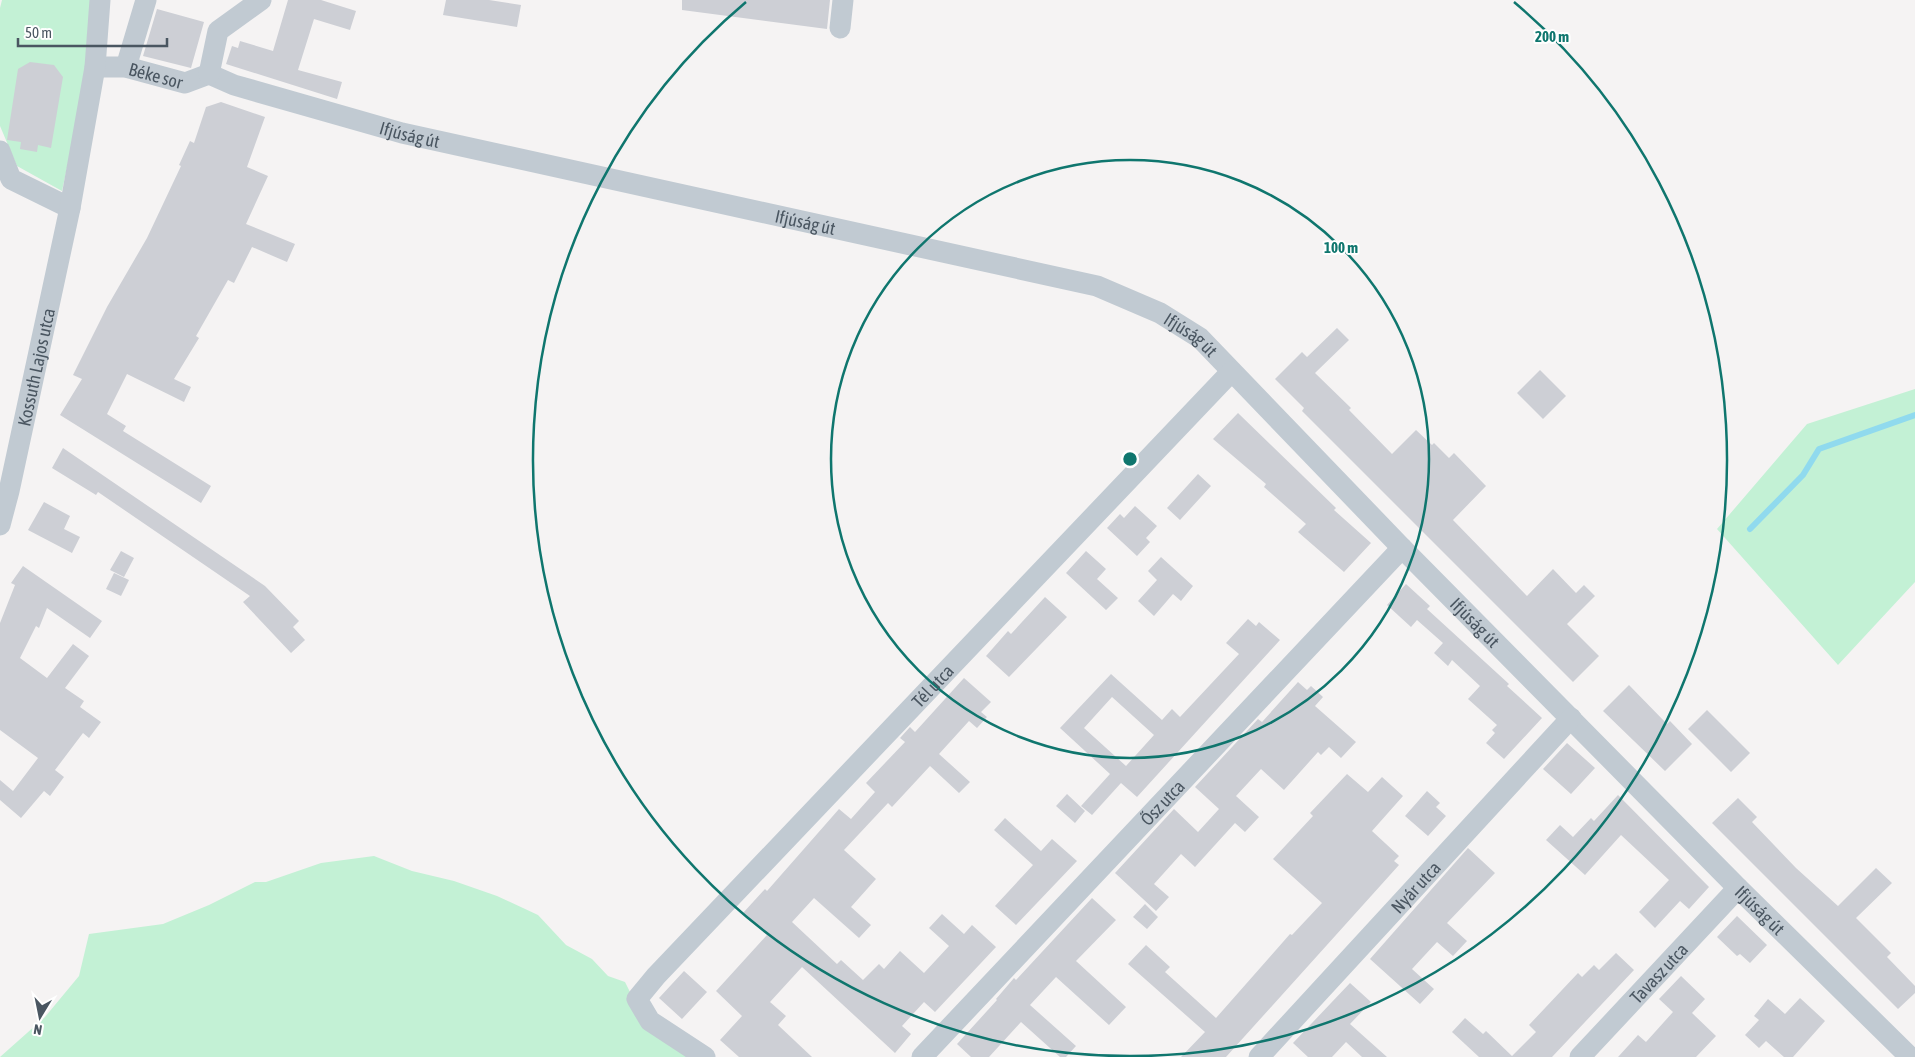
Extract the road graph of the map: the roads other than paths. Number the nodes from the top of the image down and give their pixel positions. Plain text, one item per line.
1 (100, 0) edge
2 (146, 0) edge
3 (261, 0) edge
4 (843, 0) edge
5 (840, 28) dead end
6 (95, 67) junction
7 (126, 67) junction
8 (208, 74) junction
9 (0, 151) edge
10 (70, 208) junction
11 (1231, 372) junction
12 (0, 525) edge
13 (1402, 548) junction
14 (1571, 718) junction
15 (1738, 888) junction
16 (705, 1057) edge
17 (922, 1057) edge
18 (1259, 1057) edge
19 (1580, 1057) edge
20 (1910, 1057) edge

1 - 6 street, Kossuth Lajos utca
2 - 7 street
3 - 8 street, Béke sor
4 - 5 street
6 - 7 street, Béke sor
6 - 10 street, Kossuth Lajos utca
7 - 8 street, Béke sor
8 - 11 street, Ifjúság út
9 - 10 street
10 - 12 street, Kossuth Lajos utca
11 - 13 street, Ifjúság út
11 - 16 street, Tél utca
13 - 14 street, Ifjúság út
13 - 17 street, Ősz utca
14 - 15 street, Ifjúság út
14 - 18 street, Nyár utca
15 - 19 street, Tavasz utca
15 - 20 street, Ifjúság út

